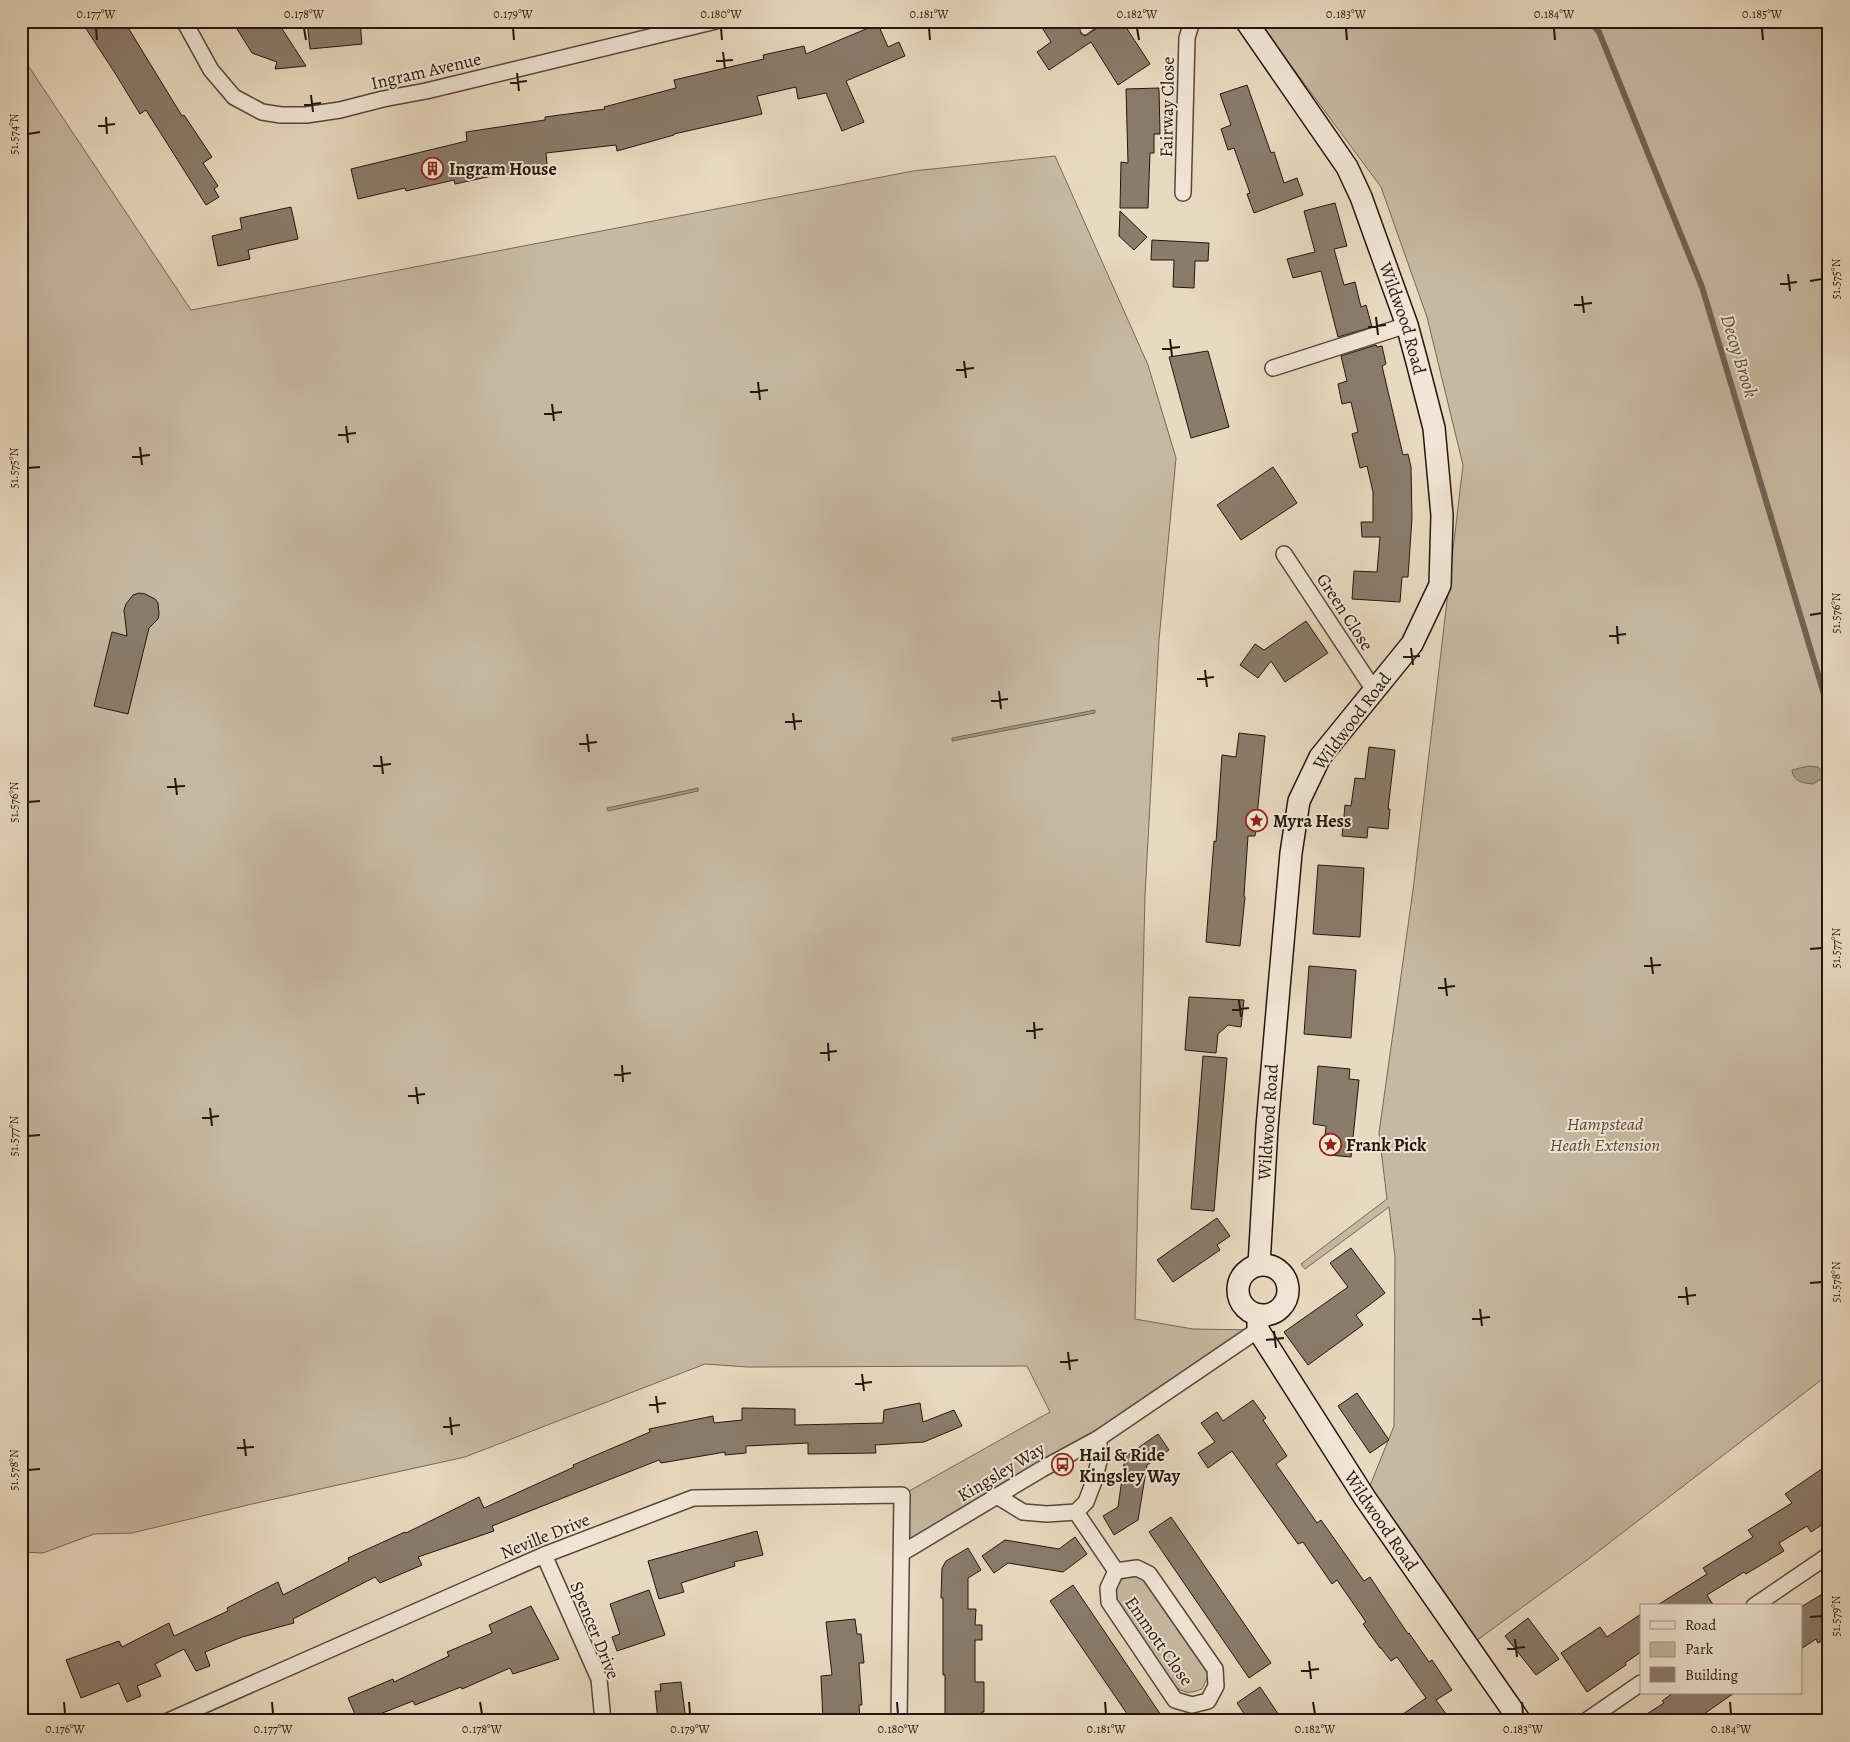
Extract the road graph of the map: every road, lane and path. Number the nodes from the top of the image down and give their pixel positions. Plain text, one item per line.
1 (184, 21) edge
2 (716, 21) edge
3 (1097, 21) edge
4 (1192, 21) edge
5 (1246, 21) edge
6 (1085, 30) dead end
7 (1184, 193) dead end
8 (1407, 325) junction
9 (1273, 368) dead end
10 (1284, 554) dead end
11 (1374, 690) junction
12 (1259, 1265) junction
13 (1258, 1323) junction
14 (1099, 1438) junction
15 (997, 1496) junction
16 (1076, 1512) junction
17 (902, 1553) junction
18 (544, 1555) junction
19 (1826, 1557) dead end
20 (1116, 1570) junction
21 (1757, 1604) edge
22 (1640, 1684) edge
23 (168, 1721) edge
24 (603, 1721) edge
25 (900, 1721) edge
26 (1520, 1721) edge
27 (1586, 1721) edge

1 - 2 street, Ingram Avenue
3 - 6 lane
4 - 7 street, Fairway Close
5 - 8 street, Wildwood Road
8 - 9 street
8 - 11 street, Wildwood Road
10 - 11 street, Green Close
11 - 12 street, Wildwood Road
12 - 13 street
12 - 13 street
13 - 14 street, Kingsley Way
13 - 26 street, Wildwood Road
14 - 15 street, Kingsley Way
14 - 16 street
15 - 16 street
15 - 17 street, Kingsley Way
16 - 20 street
17 - 18 street, Neville Drive
17 - 25 street
18 - 23 street, Neville Drive
18 - 24 street, Spencer Drive
19 - 21 street
20 - 20 street, Emmott Close
22 - 27 street

